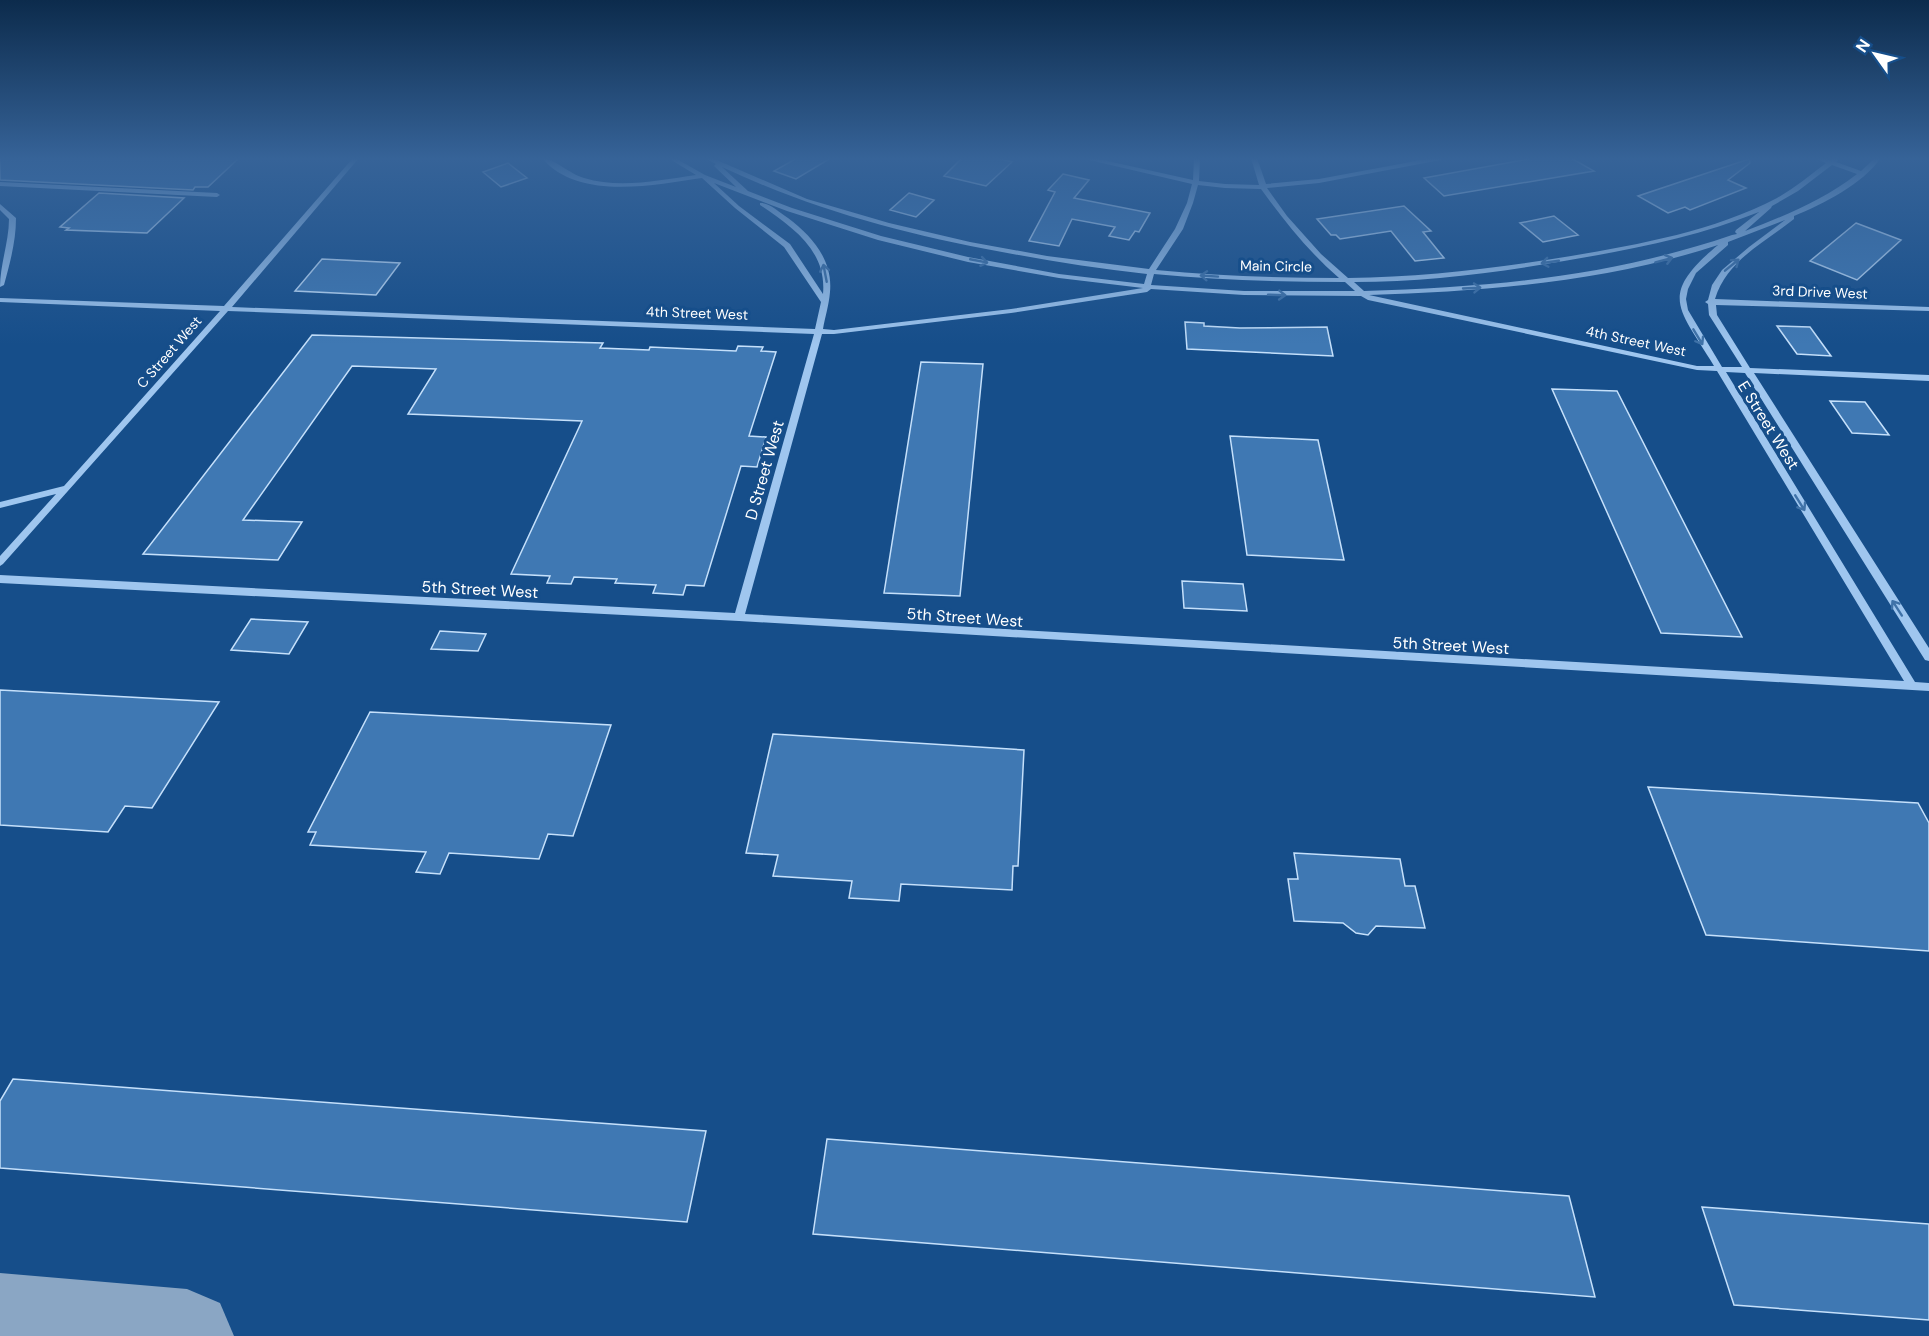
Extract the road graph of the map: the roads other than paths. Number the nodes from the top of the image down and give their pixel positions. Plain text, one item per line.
1 (13, 220) edge
2 (302, 220) edge
3 (754, 220) edge
4 (786, 220) edge
5 (822, 220) edge
6 (874, 220) edge
7 (1182, 220) edge
8 (1290, 220) edge
9 (1726, 220) edge
10 (1753, 220) edge
11 (1779, 220) edge
12 (1789, 220) edge
13 (1731, 238) junction
14 (1150, 273) junction
15 (1347, 280) junction
16 (0, 285) edge
17 (1146, 288) junction
18 (1364, 294) junction
19 (0, 300) edge
20 (824, 302) junction
21 (1709, 302) junction
22 (226, 307) junction
23 (1929, 309) edge
24 (819, 331) junction
25 (1718, 369) junction
26 (1746, 370) junction
27 (1929, 378) edge
28 (66, 488) junction
29 (0, 505) edge
30 (0, 562) edge
31 (0, 579) edge
32 (739, 617) junction
33 (1929, 657) edge
34 (1912, 686) junction
35 (1929, 687) edge

1 - 16 street
2 - 22 street, C Street West
3 - 20 street
20 -> 4 street, D Street West
5 -> 17 street, Main Circle
6 - 14 street, Main Circle
7 - 14 street
8 - 15 street, 4th Street West
9 -> 15 street, Main Circle
10 - 13 street, E Street West
11 - 13 street, Main Circle
21 -> 12 street
18 -> 13 street, Main Circle
13 -> 25 street, E Street West
15 -> 14 street, Main Circle
14 - 17 street
15 - 18 street, 4th Street West
17 -> 18 street, Main Circle
17 - 24 street, 4th Street West
18 - 25 street, 4th Street West
19 - 22 street, 4th Street West
20 - 24 street, D Street West
21 - 23 street, 3rd Drive West
21 - 26 street, E Street West
22 - 24 street, 4th Street West
22 - 28 street, C Street West
24 - 32 street, D Street West
25 - 26 street, 4th Street West
25 -> 34 street, E Street West
26 - 27 street, 4th Street West
33 -> 26 street, E Street West
28 - 29 street
28 - 30 street, C Street West
31 - 32 street, 5th Street West
32 - 34 street, 5th Street West
34 - 35 street, 5th Street West

